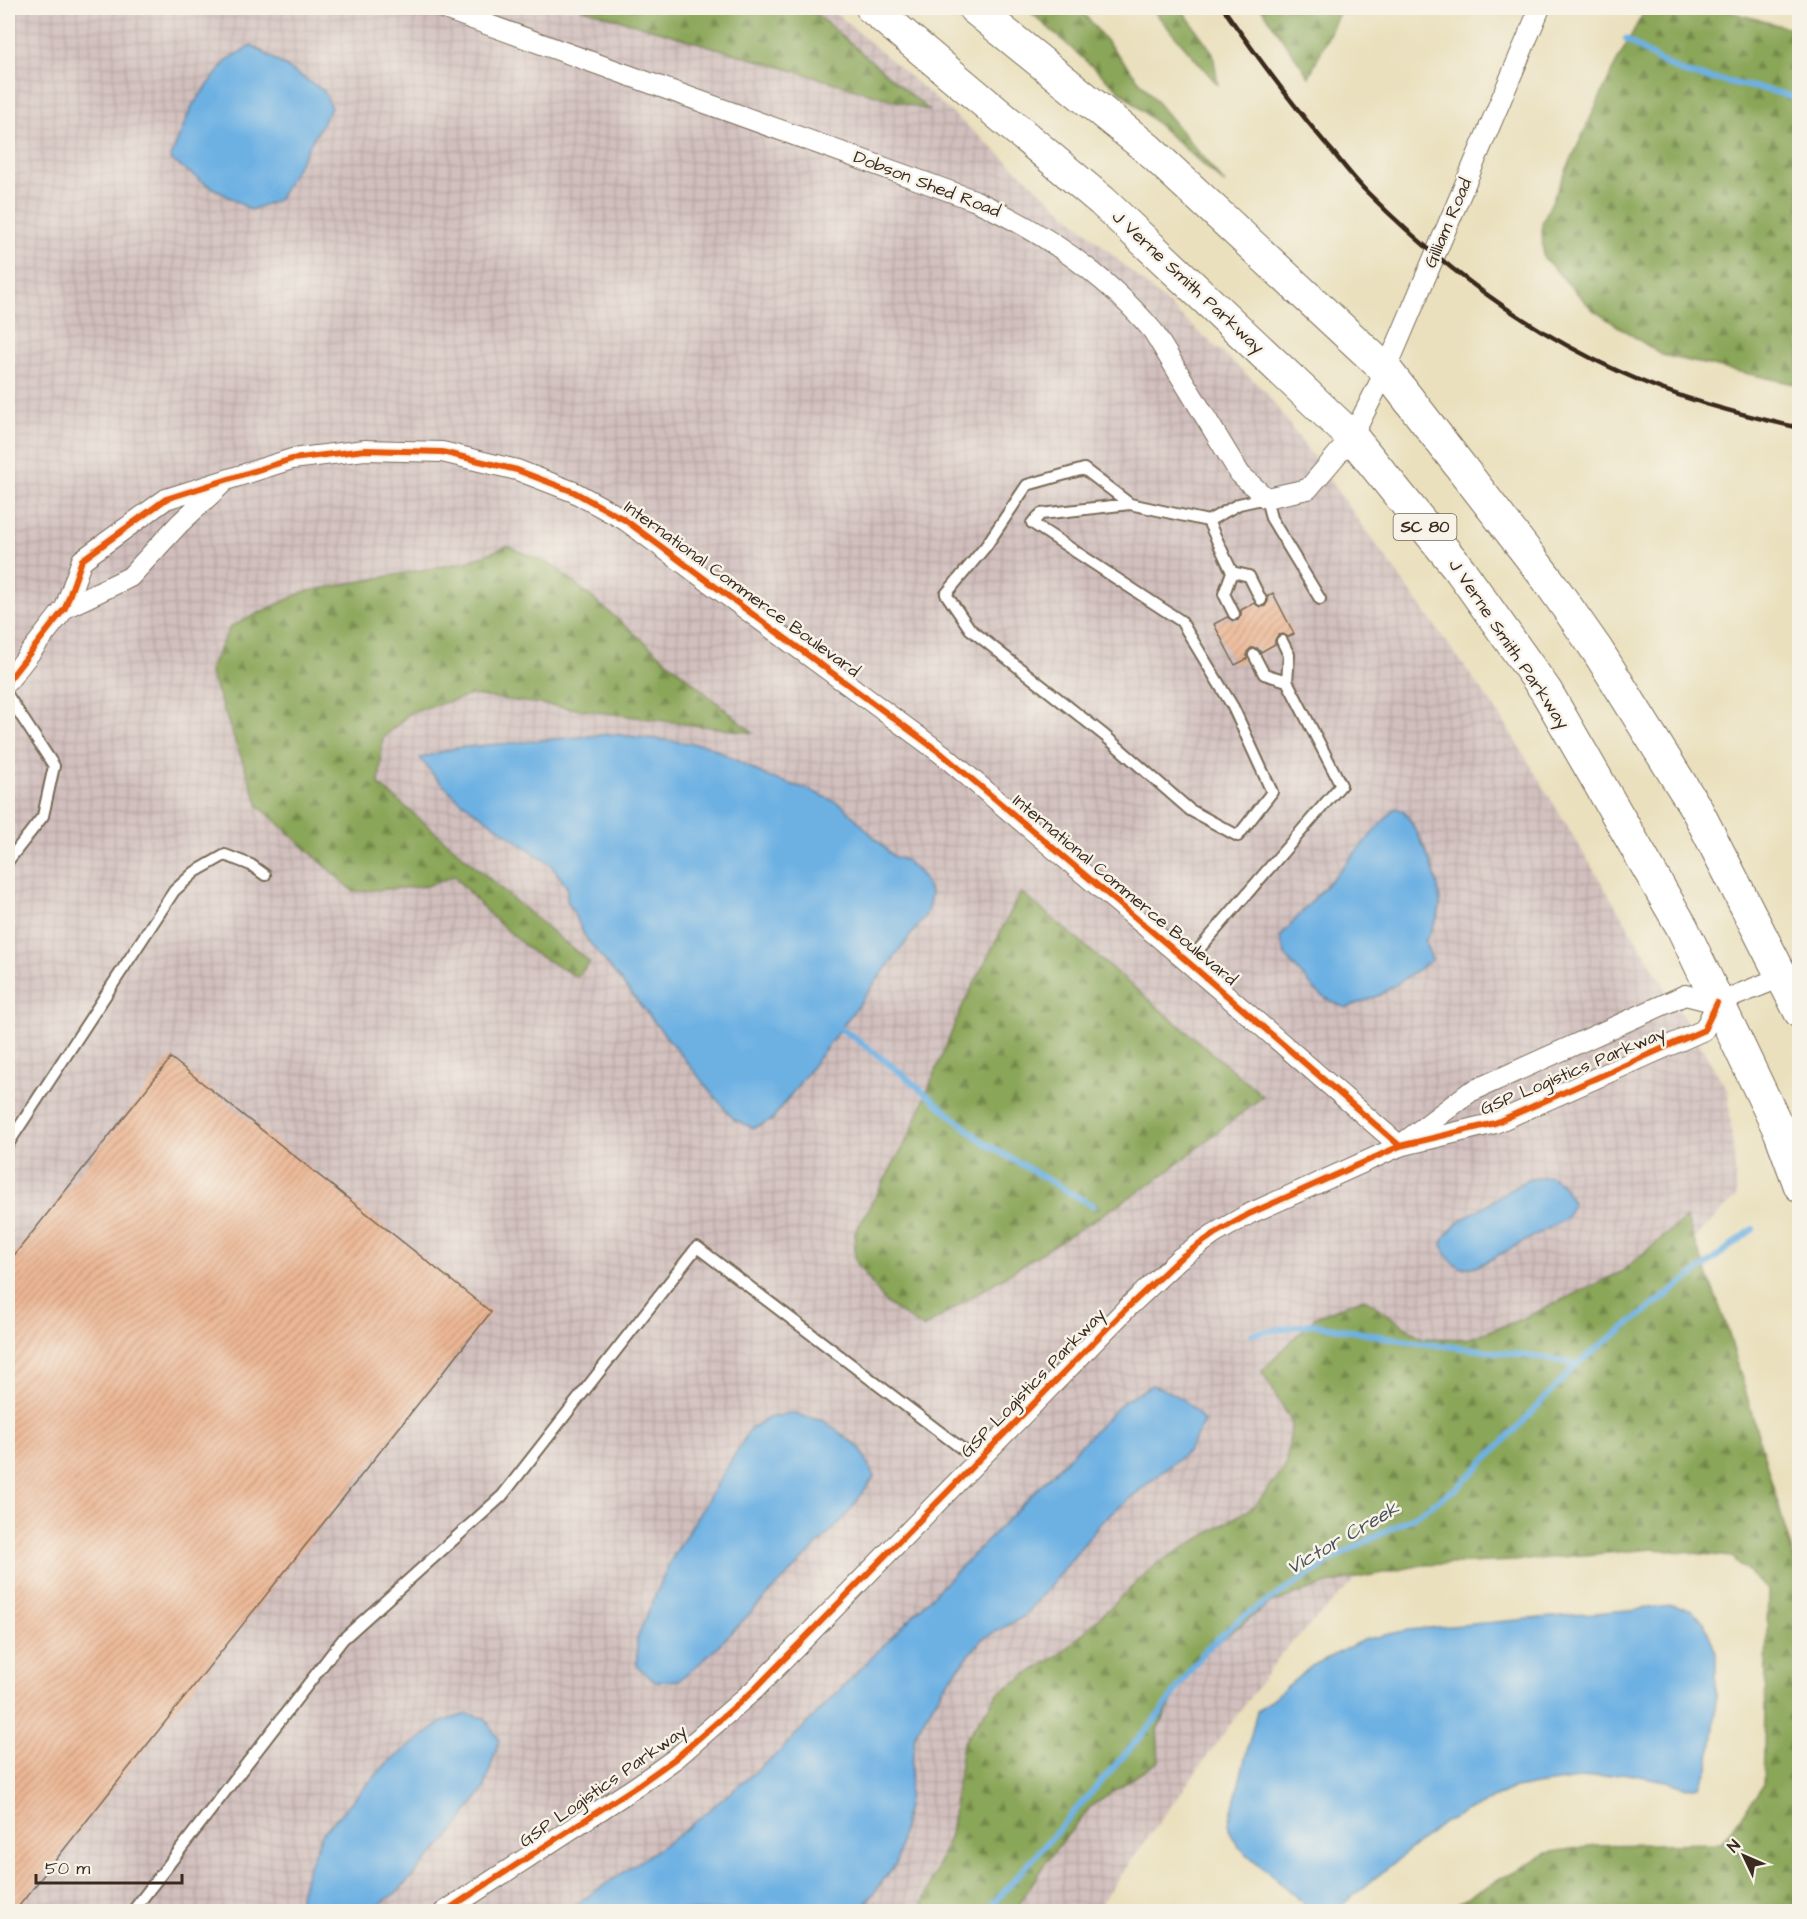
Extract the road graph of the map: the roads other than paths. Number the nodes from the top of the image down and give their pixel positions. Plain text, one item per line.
1 (442, 8) edge
2 (872, 8) edge
3 (974, 8) edge
4 (1540, 8) edge
5 (1386, 370) junction
6 (1352, 437) junction
7 (227, 478) junction
8 (1266, 498) junction
9 (1130, 504) junction
10 (1208, 521) junction
11 (1232, 572) junction
12 (1320, 599) dead end
13 (1261, 600) dead end
14 (65, 608) junction
15 (1234, 614) dead end
16 (1282, 641) dead end
17 (1254, 655) dead end
18 (8, 681) edge
19 (1287, 681) junction
20 (8, 696) edge
21 (8, 861) edge
22 (265, 875) dead end
23 (1188, 962) junction
24 (1782, 977) junction
25 (1716, 1003) junction
26 (1800, 1012) edge
27 (8, 1144) edge
28 (1400, 1146) junction
29 (1800, 1186) edge
30 (978, 1461) junction
31 (132, 1911) edge
32 (444, 1911) edge

1 - 8 street, Dobson Shed Road
2 - 6 main road, J Verne Smith Parkway / SC 80
3 - 5 main road
4 - 5 street, Gilliam Road
5 - 6 street, Gilliam Road
5 - 24 main road
6 - 8 street
6 - 25 main road, J Verne Smith Parkway / SC 80
7 - 14 street, International Commerce Boulevard
7 - 14 street, International Commerce Boulevard
7 - 23 street, International Commerce Boulevard
8 - 10 lane
8 - 12 lane
9 - 9 lane
9 - 10 lane
10 - 11 lane
11 - 13 lane
11 - 15 lane
14 - 18 street, International Commerce Boulevard
16 - 19 lane
17 - 19 lane
19 - 23 lane
20 - 21 lane
22 - 27 lane
23 - 28 street, International Commerce Boulevard
24 - 25 street
24 - 26 main road
25 - 28 street, GSP Logistics Parkway
25 - 28 street, GSP Logistics Parkway
25 - 29 main road, J Verne Smith Parkway / SC 80
28 - 30 street, GSP Logistics Parkway
30 - 31 lane
30 - 32 street, GSP Logistics Parkway

